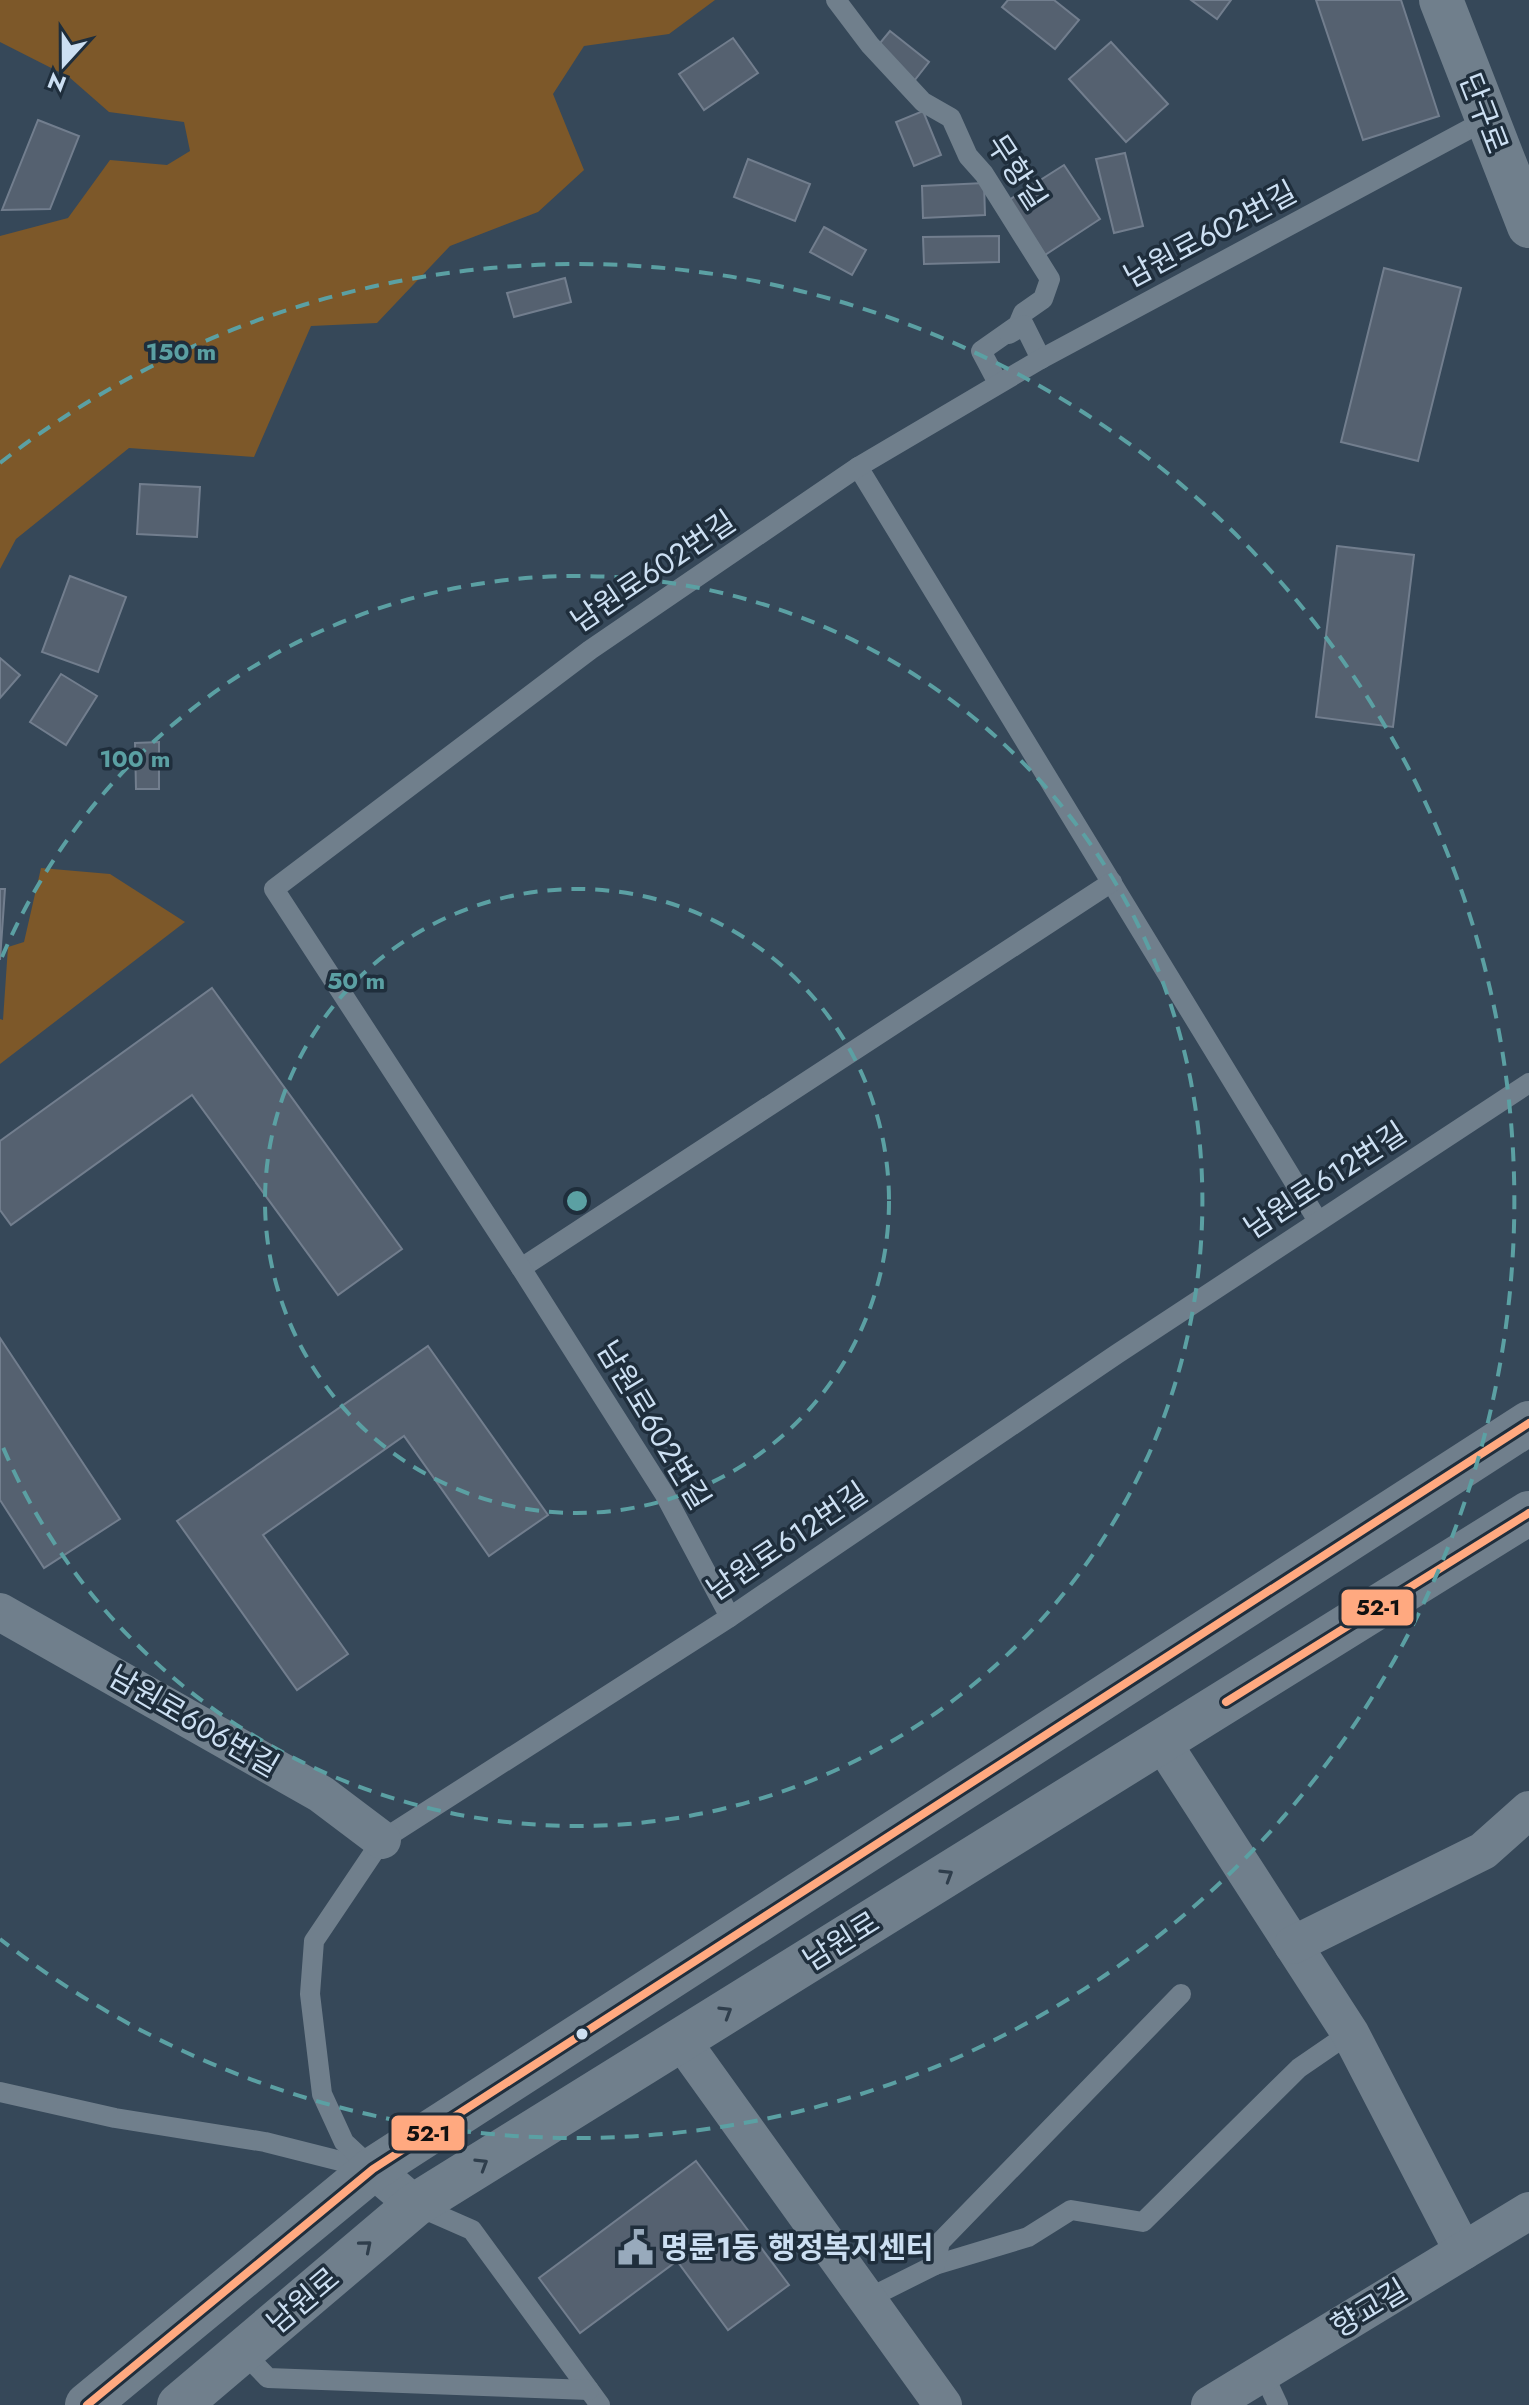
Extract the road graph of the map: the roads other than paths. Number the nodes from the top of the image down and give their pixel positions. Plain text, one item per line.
1 (836, 0) edge
2 (1441, 0) edge
3 (1486, 120) junction
4 (1529, 226) edge
5 (989, 347) junction
6 (1041, 359) junction
7 (998, 383) junction
8 (858, 467) junction
9 (1112, 882) junction
10 (1529, 1083) edge
11 (1318, 1221) junction
12 (521, 1268) junction
13 (1529, 1423) edge
14 (1529, 1513) edge
15 (0, 1612) edge
16 (730, 1617) junction
17 (1162, 1742) junction
18 (1529, 1810) edge
19 (382, 1840) junction
20 (1293, 1945) junction
21 (1181, 1994) dead end
22 (1350, 2033) junction
23 (681, 2040) junction
24 (0, 2092) edge
25 (373, 2169) junction
26 (415, 2205) junction
27 (1529, 2211) edge
28 (1463, 2251) junction
29 (935, 2265) junction
30 (867, 2299) junction
31 (242, 2351) junction
32 (1270, 2389) edge
33 (594, 2398) edge
34 (87, 2405) edge
35 (179, 2405) edge
36 (943, 2405) edge
37 (1210, 2405) edge

1 - 5 lane, 무항길
2 - 3 street, 단구로
3 - 4 street, 단구로
3 - 6 lane, 남원로602번길
5 - 6 lane
5 - 7 lane
6 - 7 lane, 남원로602번길
7 - 8 lane, 남원로602번길
8 - 9 lane
8 - 12 lane, 남원로602번길
9 - 11 lane
9 - 12 lane
10 - 11 lane, 남원로612번길
11 - 16 lane, 남원로612번길
12 - 16 lane, 남원로602번길
13 - 25 street, 남원로
14 - 17 street, 남원로
15 - 19 street, 남원로606번길
16 - 19 lane, 남원로612번길
17 - 20 street
23 -> 17 street, 남원로
18 - 20 street
19 - 25 lane, 남원로612번길
20 - 22 street
21 - 29 lane
22 - 28 street
22 - 29 lane
26 -> 23 street, 남원로
23 - 30 street
24 - 25 lane
25 - 26 street
25 - 34 street, 남원로
31 -> 26 street, 남원로
26 - 33 lane
27 - 28 street, 향교길
28 - 32 street, 향교길
29 - 30 lane
30 - 36 street
31 - 33 lane
31 - 35 street, 남원로
32 - 37 street, 향교길

